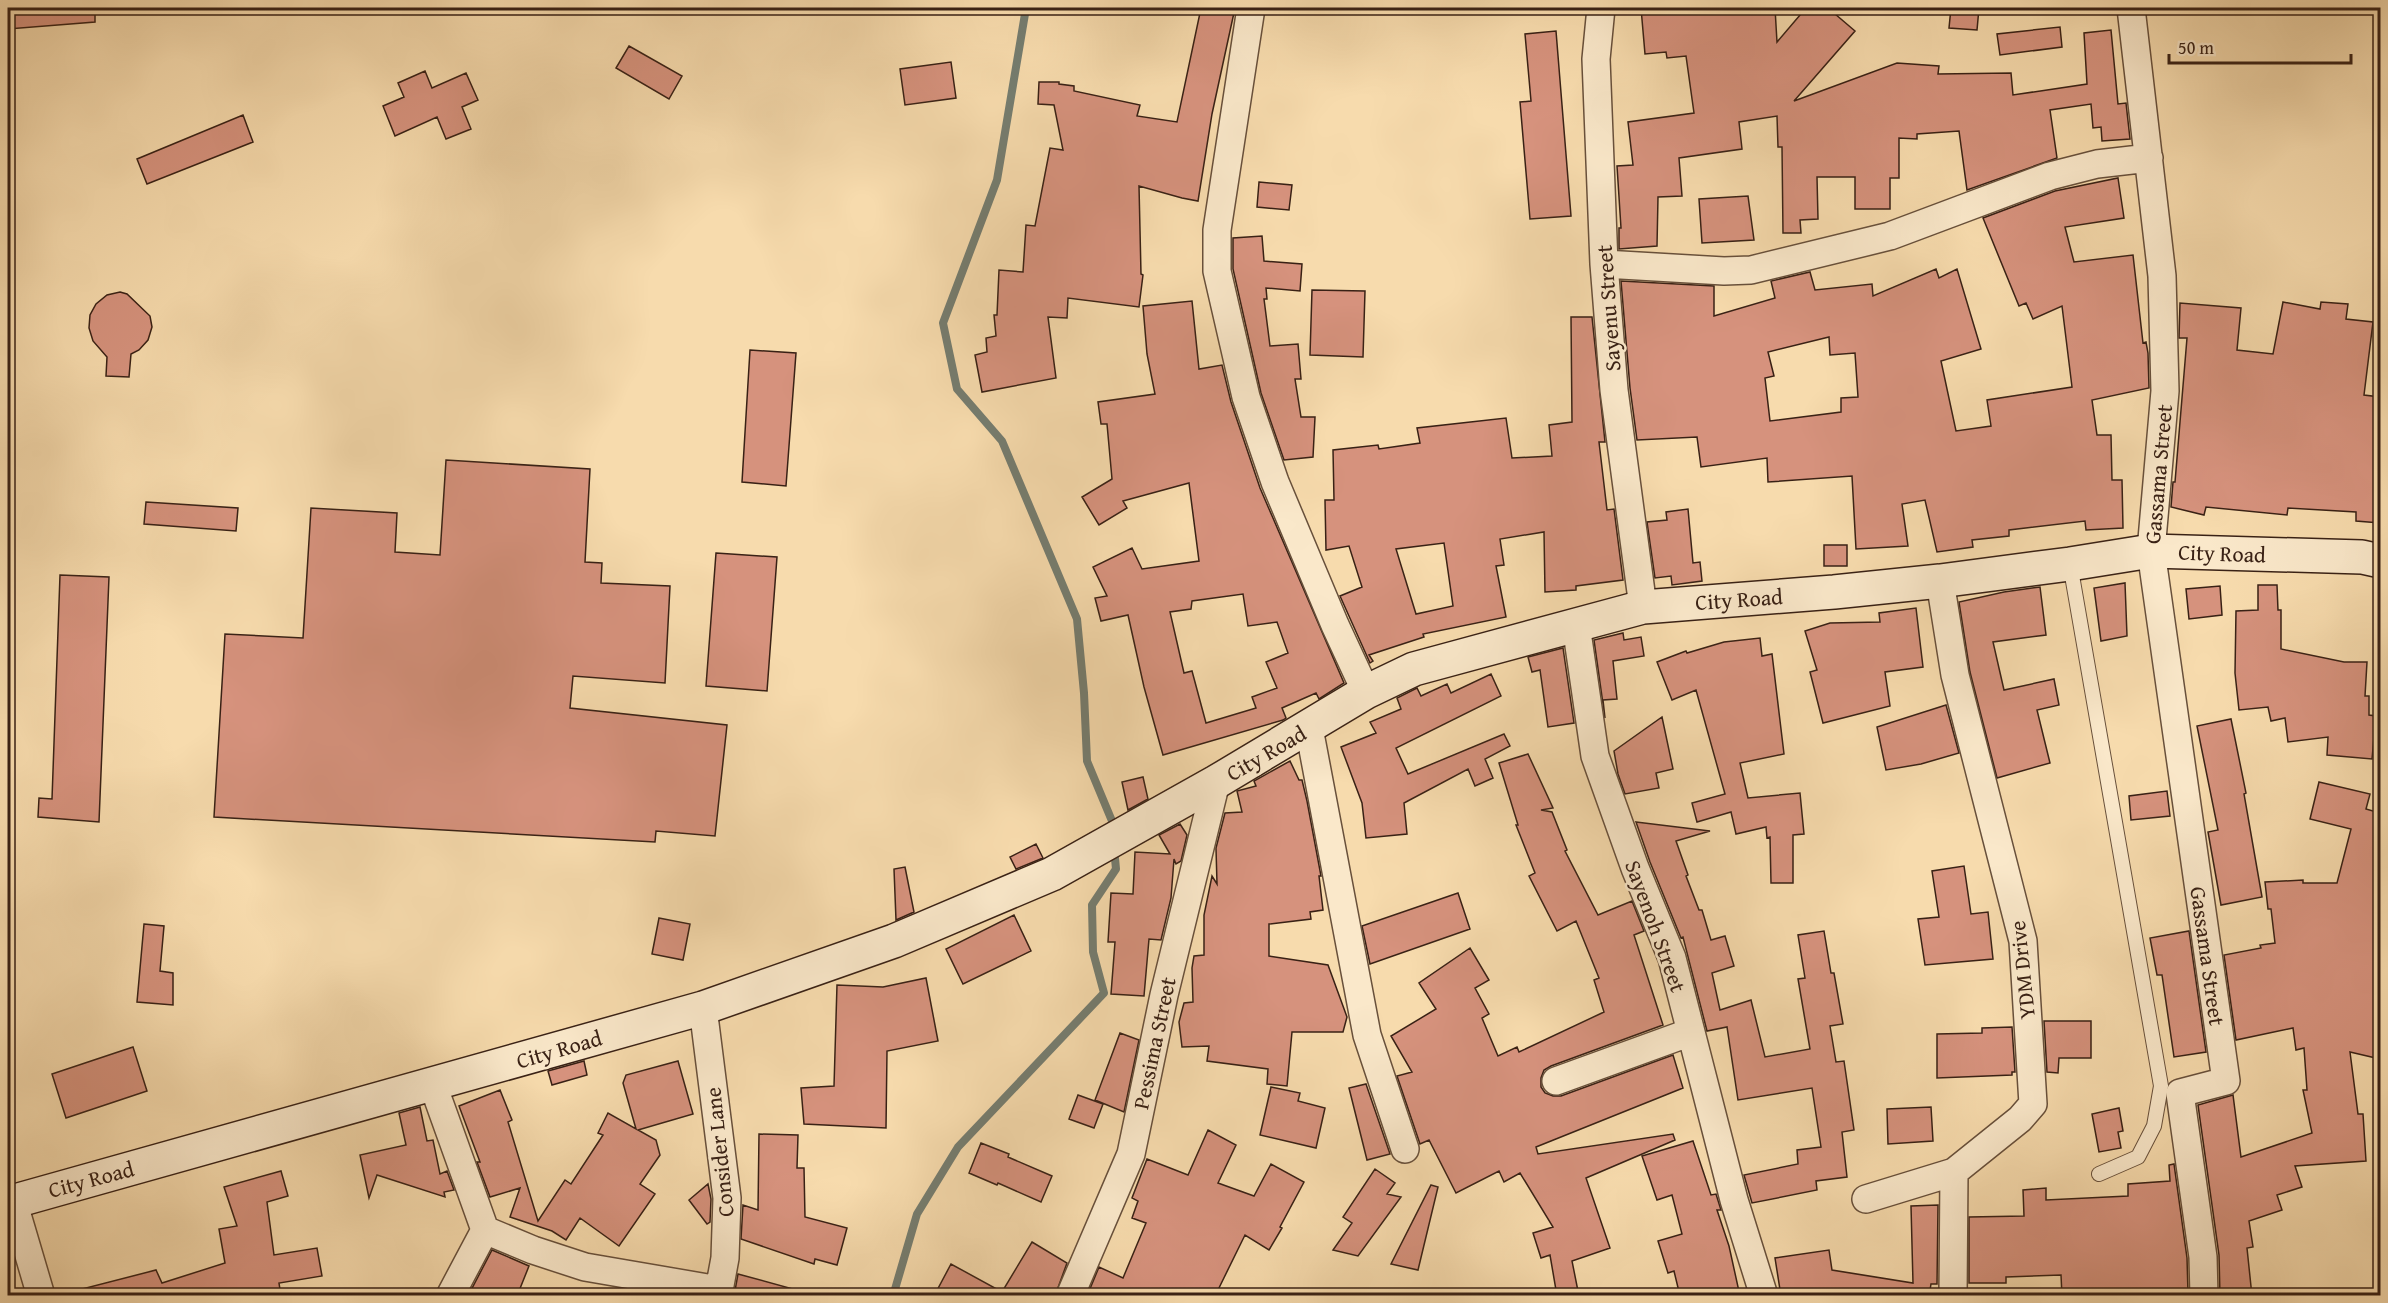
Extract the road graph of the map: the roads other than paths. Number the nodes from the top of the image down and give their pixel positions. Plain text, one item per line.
1 (1251, 8) edge
2 (1601, 8) edge
3 (2131, 8) edge
4 (2149, 158) junction
5 (1604, 264) junction
6 (2151, 551) junction
7 (2380, 561) edge
8 (2070, 564) junction
9 (1940, 581) junction
10 (1643, 607) junction
11 (1576, 625) junction
12 (1366, 692) junction
13 (1309, 728) junction
14 (1216, 782) junction
15 (703, 1008) junction
16 (1691, 1032) junction
17 (1556, 1081) dead end
18 (433, 1084) junction
19 (1405, 1149) dead end
20 (1954, 1172) junction
21 (2099, 1174) dead end
22 (1866, 1199) dead end
23 (10, 1202) edge
24 (485, 1230) junction
25 (719, 1293) edge
26 (41, 1296) edge
27 (450, 1296) edge
28 (1070, 1296) edge
29 (1764, 1296) edge
30 (1953, 1296) edge
31 (2205, 1296) edge

1 - 12 street
2 - 5 street, Sayenu Street
3 - 4 street, Gassama Street
4 - 5 street
4 - 6 street, Gassama Street
5 - 10 street, Sayenu Street
6 - 7 main road, City Road
6 - 8 main road, City Road
6 - 31 street, Gassama Street
8 - 9 main road, City Road
8 - 21 lane
9 - 10 main road, City Road
9 - 20 street, YDM Drive
10 - 11 main road, City Road
11 - 12 main road, City Road
11 - 16 street, Sayenoh Street
12 - 13 main road, City Road
13 - 14 main road, City Road
13 - 19 street
14 - 15 main road, City Road
14 - 28 street, Pessima Street
15 - 18 main road, City Road
15 - 25 street, Consider Lane
16 - 17 street
16 - 29 street, Sayenoh Street
18 - 23 main road, City Road
18 - 24 street
20 - 22 street
20 - 30 street
23 - 26 street
24 - 25 street
24 - 27 street

